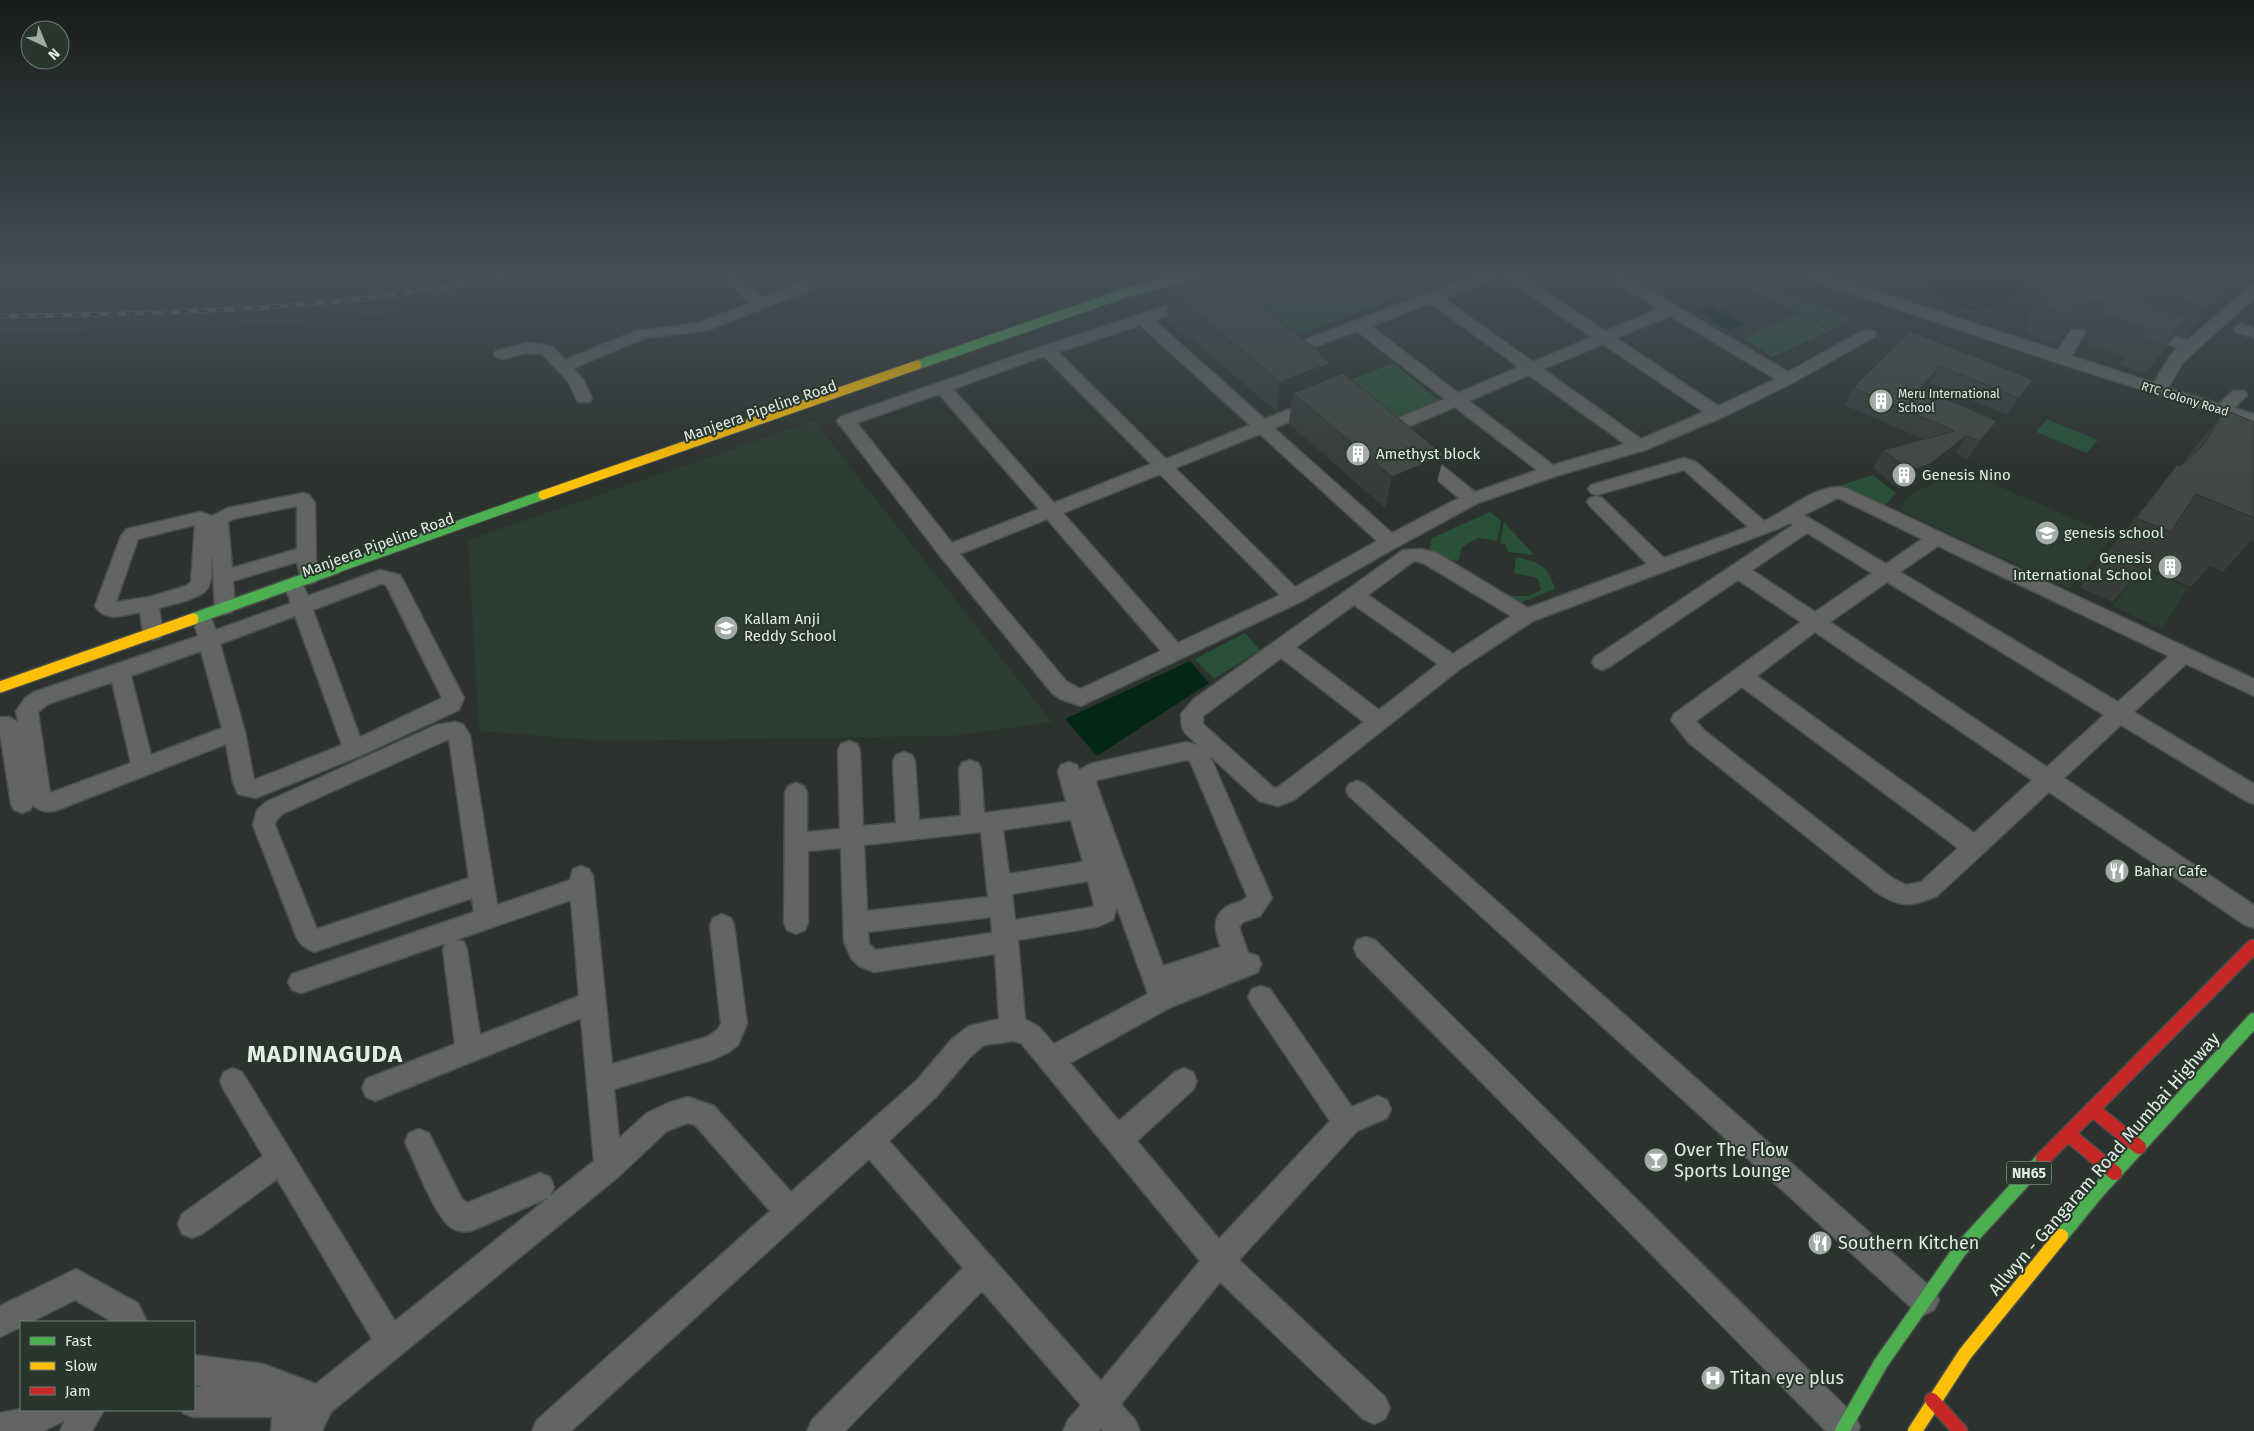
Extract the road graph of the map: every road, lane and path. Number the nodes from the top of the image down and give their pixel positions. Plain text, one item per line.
1 (628, 340) edge
2 (996, 340) edge
3 (1014, 340) edge
4 (1079, 340) edge
5 (1166, 340) edge
6 (1280, 340) edge
7 (1320, 340) edge
8 (1379, 340) edge
9 (1491, 340) edge
10 (1600, 340) edge
11 (1607, 340) edge
12 (1721, 340) edge
13 (1858, 340) edge
14 (2007, 340) edge
15 (2073, 340) edge
16 (2170, 340) edge
17 (2197, 340) edge
18 (2189, 347) junction
19 (1047, 350) junction
20 (1292, 350) junction
21 (502, 354) dead end
22 (2061, 359) junction
23 (1307, 363) edge
24 (564, 366) junction
25 (1531, 368) junction
26 (1788, 379) junction
27 (942, 387) junction
28 (2158, 390) junction
29 (2239, 395) dead end
30 (1335, 397) edge
31 (584, 398) dead end
32 (1457, 400) junction
33 (2223, 411) junction
34 (1717, 414) junction
35 (1372, 417) edge
36 (2254, 420) edge
37 (1262, 426) junction
38 (1387, 429) junction
39 (1639, 446) junction
40 (1163, 466) junction
41 (1550, 472) junction
42 (1472, 499) junction
43 (1051, 511) junction
44 (1799, 520) junction
45 (1761, 528) junction
46 (1938, 537) junction
47 (1390, 542) junction
48 (948, 552) junction
49 (306, 553) junction
50 (1661, 566) junction
51 (1738, 570) junction
52 (1886, 574) junction
53 (223, 577) junction
54 (302, 591) junction
55 (1355, 596) junction
56 (1293, 597) junction
57 (149, 604) junction
58 (225, 607) junction
59 (1526, 616) junction
60 (1815, 622) junction
61 (206, 632) junction
62 (152, 633) junction
63 (1281, 647) junction
64 (1174, 652) junction
65 (2184, 654) junction
66 (1602, 662) dead end
67 (1453, 664) junction
68 (120, 672) junction
69 (1742, 676) junction
70 (0, 687) edge
71 (2254, 688) edge
72 (0, 696) edge
73 (2118, 715) junction
74 (1379, 722) junction
75 (0, 725) edge
76 (234, 732) junction
77 (354, 749) junction
78 (849, 750) dead end
79 (904, 761) dead end
80 (143, 768) junction
81 (970, 769) dead end
82 (1069, 771) dead end
83 (2048, 780) junction
84 (1357, 790) dead end
85 (796, 792) dead end
86 (2254, 795) edge
87 (22, 804) dead end
88 (1080, 809) junction
89 (982, 823) junction
90 (908, 831) junction
91 (853, 837) junction
92 (796, 843) junction
93 (1975, 847) junction
94 (1097, 870) junction
95 (482, 884) junction
96 (999, 896) junction
97 (487, 917) junction
98 (2254, 918) edge
99 (796, 923) dead end
100 (855, 923) junction
101 (722, 925) dead end
102 (341, 933) junction
103 (1005, 937) junction
104 (2254, 946) edge
105 (1366, 948) dead end
106 (455, 950) dead end
107 (347, 966) junction
108 (301, 982) dead end
109 (1158, 989) junction
110 (1261, 997) dead end
111 (593, 1002) junction
112 (2254, 1020) edge
113 (1013, 1029) junction
114 (469, 1051) junction
115 (1050, 1060) junction
116 (600, 1080) junction
117 (233, 1081) dead end
118 (1184, 1081) dead end
119 (375, 1088) dead end
120 (1378, 1109) dead end
121 (2092, 1109) junction
122 (1347, 1122) junction
123 (2068, 1134) junction
124 (870, 1140) junction
125 (1118, 1140) junction
126 (419, 1142) dead end
127 (2139, 1147) junction
128 (280, 1160) junction
129 (608, 1167) junction
130 (2115, 1173) junction
131 (790, 1212) junction
132 (192, 1224) dead end
133 (528, 1232) junction
134 (1219, 1261) junction
135 (983, 1269) junction
136 (1924, 1300) junction
137 (131, 1321) edge
138 (0, 1322) edge
139 (392, 1344) junction
140 (195, 1370) edge
141 (1932, 1400) junction
142 (320, 1401) junction
143 (195, 1402) edge
144 (1101, 1406) junction
145 (1374, 1408) dead end
146 (51, 1411) edge
147 (87, 1411) edge
148 (0, 1429) edge
149 (1843, 1429) edge
150 (76, 1431) edge
151 (287, 1431) edge
152 (306, 1431) edge
153 (548, 1431) edge
154 (823, 1431) edge
155 (1080, 1431) edge
156 (1124, 1431) edge
157 (1915, 1431) edge
158 (1960, 1431) edge

1 - 24 street
2 - 54 main road, Manjeera Pipeline Road
3 - 54 main road, Manjeera Pipeline Road
4 - 19 street
5 - 37 street
6 - 20 street
7 - 20 street
8 - 32 street
9 - 25 street
10 - 25 street
11 - 34 street
12 - 26 street
13 - 26 street
14 - 22 street, RTC Colony Road
15 - 22 street
16 - 18 street
17 - 18 street
18 - 28 street
19 - 27 street
19 - 40 street
20 - 23 street
21 - 24 street
22 - 28 street, RTC Colony Road
24 - 31 street
25 - 32 street
25 - 39 street
26 - 34 street
27 - 43 street
27 - 48 street
28 - 33 street, RTC Colony Road
29 - 33 street
30 - 37 street
32 - 38 street
32 - 41 street
33 - 36 street, RTC Colony Road
34 - 39 street
35 - 38 street
37 - 40 street
37 - 47 street
38 - 42 street
39 - 41 street
40 - 43 street
40 - 56 street
41 - 42 street
42 - 47 street
43 - 48 street
43 - 64 street
44 - 45 street
44 - 46 street
44 - 51 street
44 - 52 street
45 - 50 street
45 - 50 street
46 - 52 street
46 - 65 street
47 - 56 street
48 - 64 street
49 - 53 street
49 - 53 street
49 - 54 street
50 - 59 street
51 - 60 street
51 - 66 street
52 - 60 street
52 - 73 street
53 - 58 street
54 - 58 main road, Manjeera Pipeline Road
54 - 61 street
54 - 77 street
54 - 77 street
55 - 59 street
55 - 63 street
55 - 67 street
56 - 64 street
57 - 57 street
57 - 62 street
58 - 62 main road, Manjeera Pipeline Road
59 - 67 street
60 - 69 street
60 - 83 street
61 - 68 street
61 - 72 main road
61 - 76 street
62 - 70 main road, Manjeera Pipeline Road
63 - 74 street
63 - 74 street
65 - 71 street
65 - 73 street
67 - 74 street
68 - 80 street
68 - 80 street
69 - 93 street
69 - 93 street
73 - 83 street
73 - 86 street
75 - 87 street
76 - 77 street
76 - 80 street
78 - 91 street
79 - 90 street
81 - 89 street
82 - 88 street
83 - 93 street
83 - 98 street
84 - 136 street
85 - 92 street
88 - 89 street
88 - 94 street
89 - 90 street
89 - 96 street
90 - 91 street
91 - 92 street
91 - 100 street
92 - 99 street
94 - 96 street
94 - 103 street
95 - 97 street
95 - 102 street
95 - 102 street
96 - 100 street
96 - 103 street
97 - 107 street
97 - 111 street
100 - 103 street
101 - 116 street
102 - 107 street
103 - 113 street
104 - 121 main road, NH65
105 - 149 street
106 - 114 street
107 - 108 street
109 - 109 street
109 - 115 street
110 - 122 street
111 - 114 street
111 - 116 street
112 - 127 main road, Allwyn - Gangaram Road Mumbai Highway
113 - 115 street
113 - 124 street
114 - 119 street
115 - 125 street
116 - 129 street
117 - 128 street
118 - 125 street
120 - 122 street
121 - 123 main road, NH65
121 - 127 main road
122 - 134 street
123 - 130 main road
123 - 136 main road, NH65
124 - 131 street
124 - 135 street
125 - 134 street
126 - 133 street
127 - 130 main road, Allwyn - Gangaram Road Mumbai Highway
128 - 132 street
128 - 139 street
129 - 131 street
129 - 133 street
130 - 141 main road, Allwyn - Gangaram Road Mumbai Highway
131 - 153 street
133 - 139 street
134 - 144 street
134 - 145 street
135 - 144 street
135 - 154 street
136 - 149 main road, NH65
137 - 138 street
139 - 142 street
140 - 142 street
141 - 157 main road, Allwyn - Gangaram Road Mumbai Highway
141 - 158 main road
142 - 152 street
143 - 151 street
144 - 155 street
144 - 156 street
146 - 148 street
147 - 150 street

